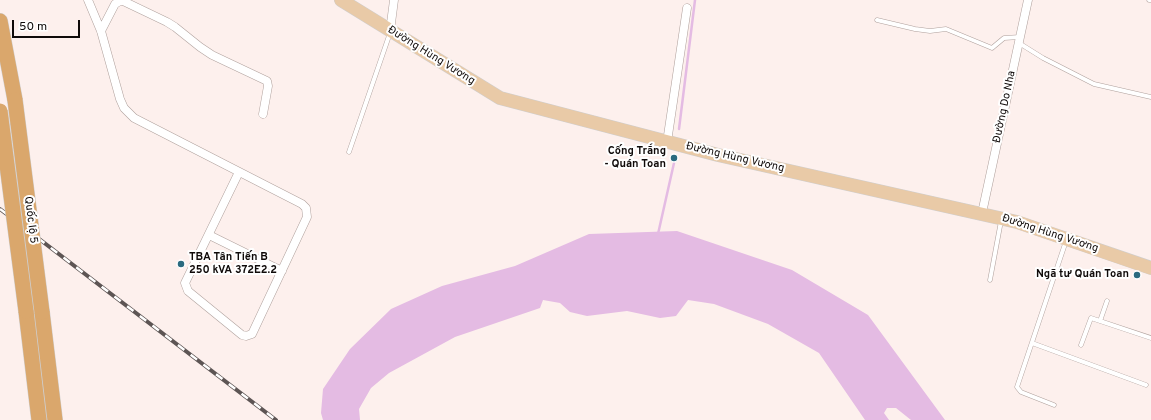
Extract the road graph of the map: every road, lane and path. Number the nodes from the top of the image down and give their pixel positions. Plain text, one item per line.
1 (88, 0) edge
2 (340, 0) edge
3 (394, 0) edge
4 (1028, 0) edge
5 (687, 8) dead end
6 (878, 20) dead end
7 (0, 21) edge
8 (101, 31) junction
9 (390, 31) junction
10 (1019, 40) junction
11 (1151, 97) edge
12 (0, 111) edge
13 (263, 114) dead end
14 (667, 142) junction
15 (349, 152) dead end
16 (239, 172) junction
17 (982, 214) junction
18 (1002, 218) junction
19 (208, 235) junction
20 (1067, 238) junction
21 (1151, 268) edge
22 (282, 271) junction
23 (990, 280) dead end
24 (1107, 301) dead end
25 (1100, 321) junction
26 (1151, 338) edge
27 (1032, 343) junction
28 (1081, 345) dead end
29 (1146, 385) dead end
30 (1054, 405) dead end
31 (39, 420) edge
32 (55, 420) edge

1 - 8 street
2 - 9 main road, Đường Hùng Vương
3 - 9 street
4 - 10 street, Đường Do Nha
5 - 14 street
6 - 10 lane
7 - 32 highway, Quốc lộ 5, bridge
8 - 13 street
8 - 16 street
9 - 14 main road, Đường Hùng Vương
9 - 15 lane
10 - 11 lane
10 - 17 street, Đường Do Nha
12 - 31 highway, Quốc lộ 5, bridge
14 - 17 main road, Đường Hùng Vương
16 - 19 street
16 - 22 street
17 - 18 main road, Đường Hùng Vương
18 - 20 main road, Đường Hùng Vương
18 - 23 lane
19 - 22 street
19 - 22 street
20 - 21 main road, Đường Hùng Vương
20 - 27 lane
24 - 25 lane
25 - 26 lane
25 - 28 lane
27 - 29 lane
27 - 30 lane

